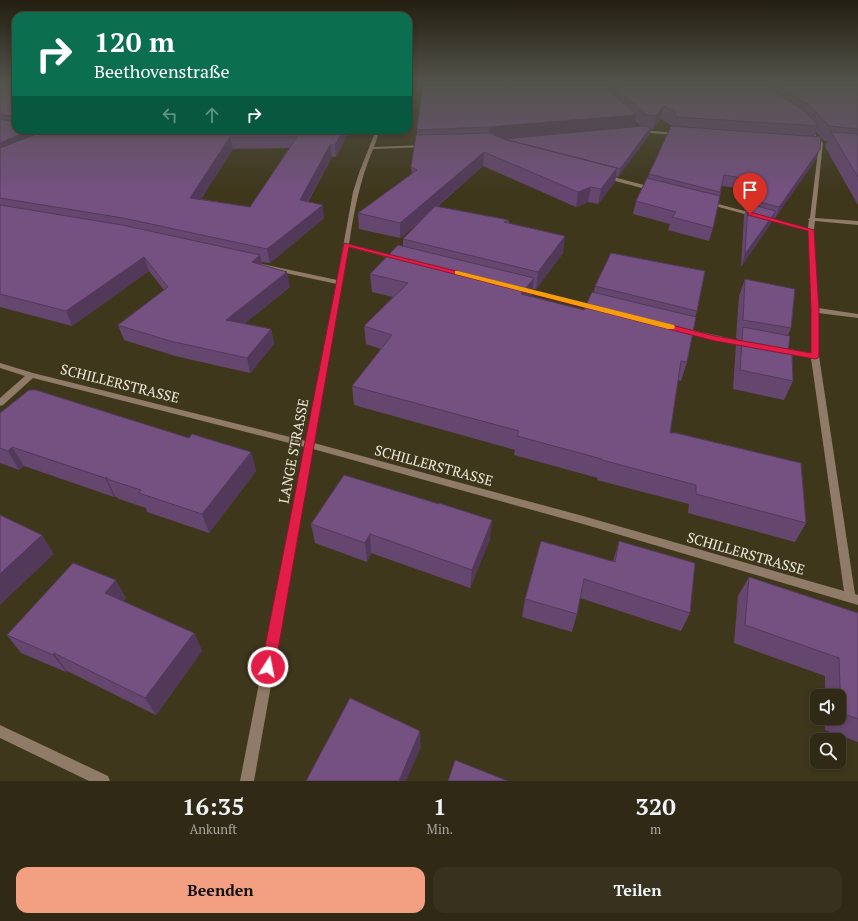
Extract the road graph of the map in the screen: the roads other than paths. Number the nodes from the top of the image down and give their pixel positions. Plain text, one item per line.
1 (636, 126) edge
2 (641, 131) junction
3 (634, 132) edge
4 (811, 132) edge
5 (377, 134) edge
6 (680, 134) edge
7 (426, 146) edge
8 (372, 148) junction
9 (599, 175) edge
10 (660, 191) edge
11 (697, 200) edge
12 (811, 219) junction
13 (858, 223) edge
14 (811, 230) junction
15 (346, 245) junction
16 (408, 260) edge
17 (256, 264) edge
18 (340, 283) junction
19 (516, 288) edge
20 (600, 309) edge
21 (815, 310) junction
22 (858, 316) edge
23 (677, 328) edge
24 (754, 345) edge
25 (769, 348) edge
26 (815, 356) junction
27 (0, 365) edge
28 (32, 376) junction
29 (0, 402) edge
30 (309, 445) junction
31 (854, 599) edge
32 (0, 732) edge
33 (103, 781) edge
34 (247, 781) edge

1 - 2 street
2 - 3 street
2 - 6 street
4 - 12 street
5 - 8 street, LANGE STRASSE
7 - 8 street
8 - 15 street, LANGE STRASSE
9 - 10 street
11 - 14 street
12 - 13 street
12 - 14 street
14 - 21 street
15 - 16 street
15 - 18 street, LANGE STRASSE
17 - 18 street
18 - 30 street, LANGE STRASSE
19 - 20 street
21 - 22 street
21 - 26 street
23 - 24 street
25 - 26 street
26 - 31 street
27 - 28 street, SCHILLERSTRASSE
28 - 29 street
28 - 30 street, SCHILLERSTRASSE
30 - 31 street, SCHILLERSTRASSE
30 - 34 street, LANGE STRASSE
32 - 33 street

